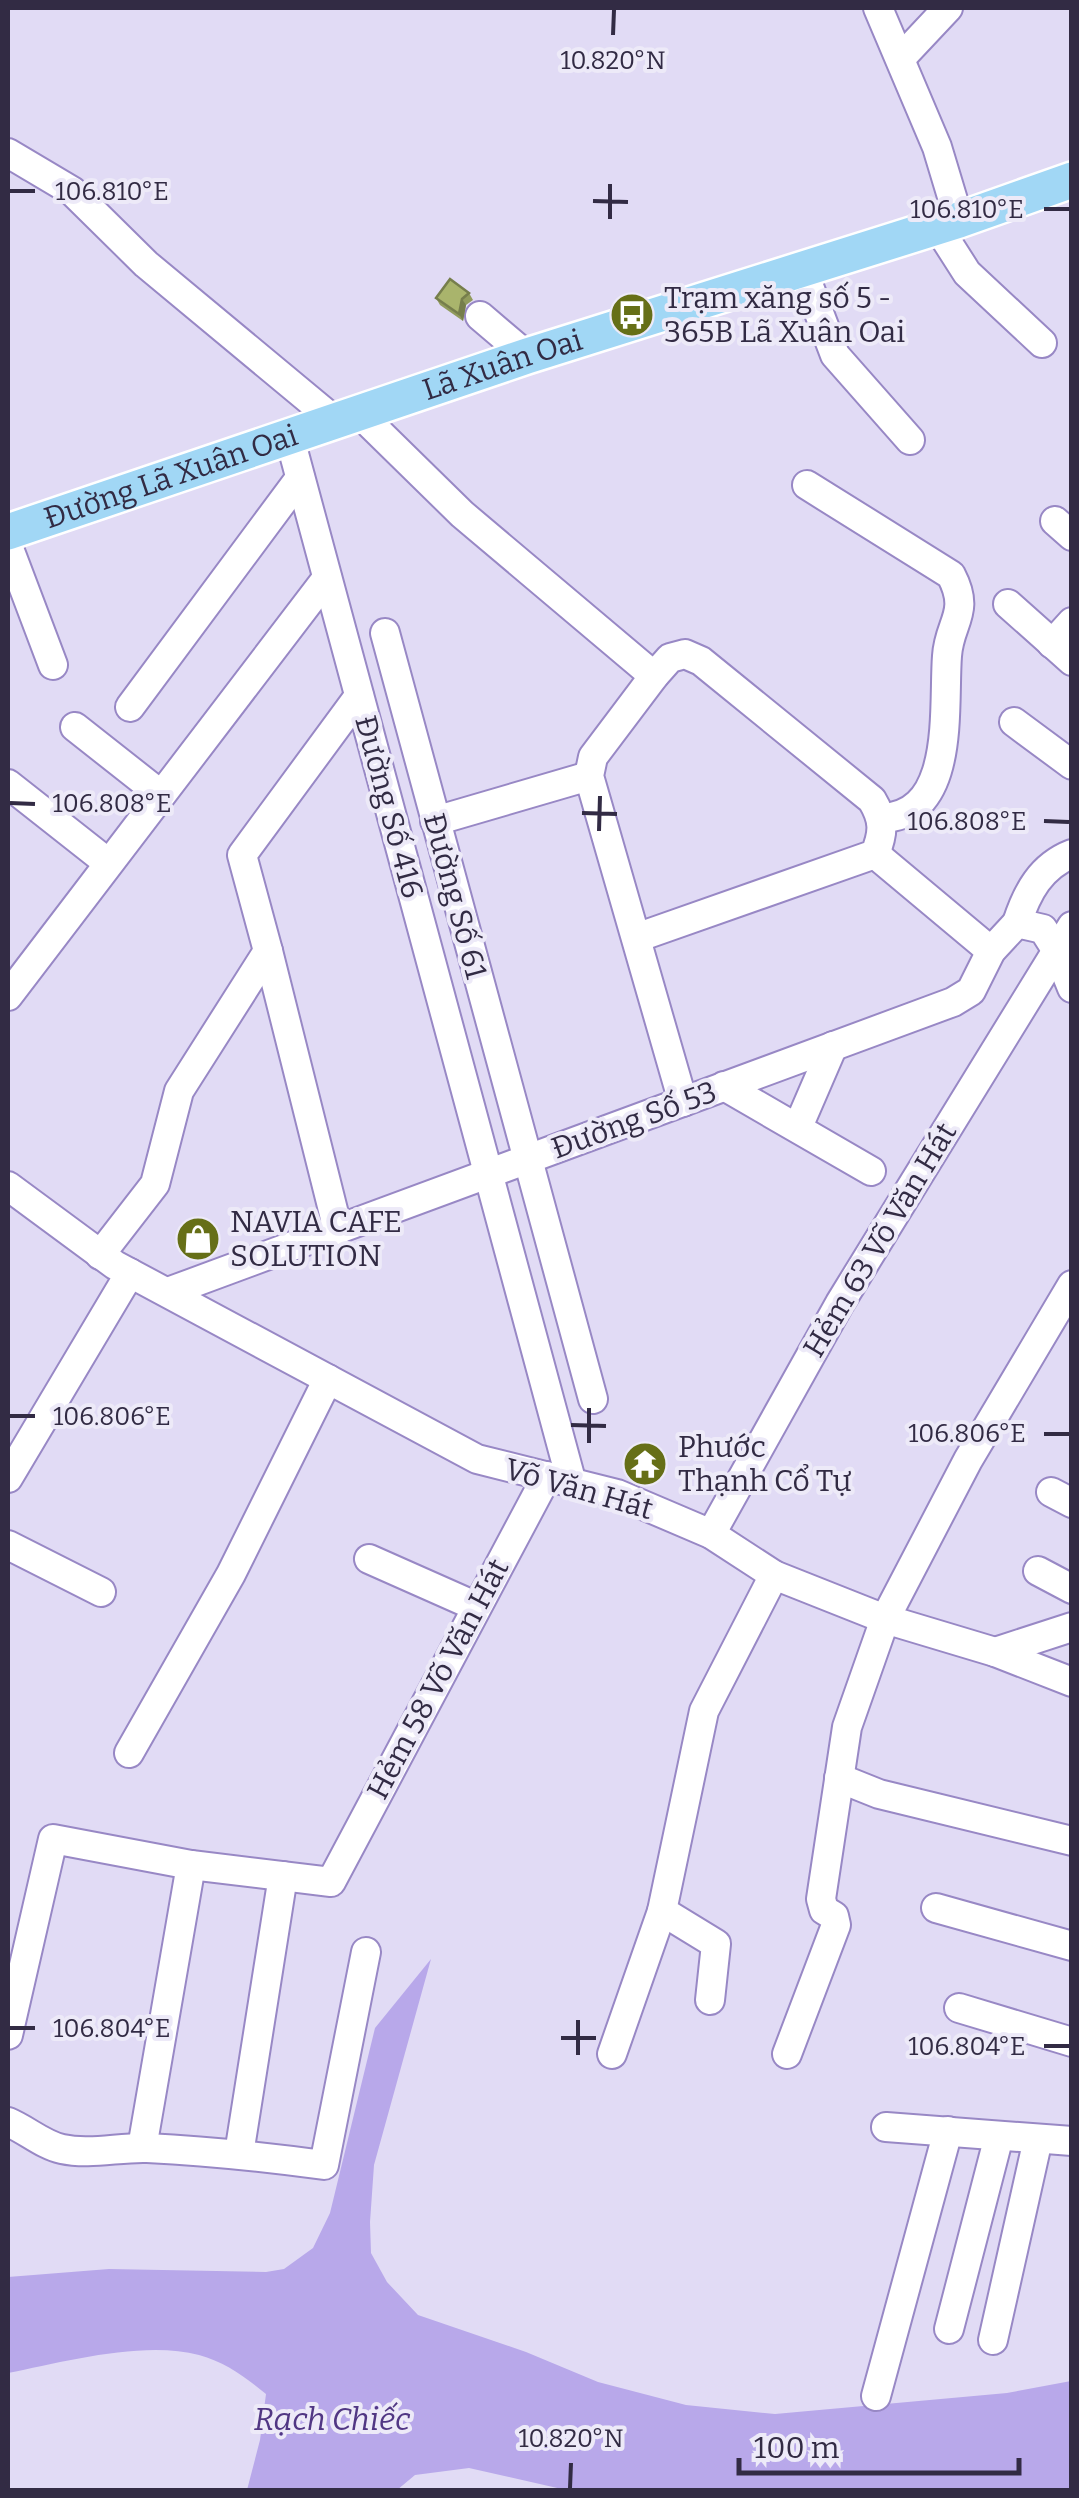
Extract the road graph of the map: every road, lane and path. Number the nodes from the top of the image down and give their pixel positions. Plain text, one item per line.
1 (878, 8) edge
2 (948, 8) edge
3 (901, 58) junction
4 (8, 153) edge
5 (1072, 180) edge
6 (948, 223) junction
7 (802, 268) junction
8 (480, 316) dead end
9 (1042, 343) dead end
10 (527, 356) junction
11 (348, 417) junction
12 (290, 439) junction
13 (910, 440) dead end
14 (300, 478) junction
15 (808, 484) dead end
16 (8, 532) edge
17 (8, 546) edge
18 (327, 578) junction
19 (1008, 604) dead end
20 (1072, 622) edge
21 (385, 633) dead end
22 (1062, 652) edge
23 (53, 665) dead end
24 (654, 676) junction
25 (359, 696) junction
26 (130, 707) dead end
27 (1014, 722) dead end
28 (76, 727) dead end
29 (1072, 765) edge
30 (589, 776) junction
31 (8, 784) edge
32 (160, 794) junction
33 (883, 818) junction
34 (435, 821) junction
35 (875, 854) junction
36 (1072, 854) edge
37 (107, 862) junction
38 (1017, 923) junction
39 (1072, 926) edge
40 (636, 938) junction
41 (268, 951) junction
42 (991, 951) junction
43 (1057, 951) junction
44 (1072, 988) edge
45 (8, 996) edge
46 (833, 1046) junction
47 (724, 1086) junction
48 (683, 1102) junction
49 (798, 1127) junction
50 (526, 1160) junction
51 (871, 1171) dead end
52 (486, 1175) junction
53 (8, 1188) edge
54 (338, 1230) junction
55 (100, 1254) junction
56 (130, 1273) junction
57 (1072, 1284) edge
58 (168, 1292) junction
59 (328, 1379) junction
60 (593, 1399) dead end
61 (8, 1478) edge
62 (559, 1478) junction
63 (711, 1534) junction
64 (8, 1545) edge
65 (369, 1559) dead end
66 (1038, 1571) dead end
67 (774, 1575) junction
68 (1072, 1589) edge
69 (102, 1592) dead end
70 (476, 1606) junction
71 (885, 1619) junction
72 (1072, 1627) edge
73 (995, 1652) junction
74 (1072, 1682) edge
75 (129, 1753) dead end
76 (840, 1778) junction
77 (1072, 1841) edge
78 (190, 1864) junction
79 (283, 1876) junction
80 (936, 1908) dead end
81 (662, 1911) junction
82 (1072, 1946) edge
83 (366, 1952) dead end
84 (710, 2000) dead end
85 (959, 2008) dead end
86 (8, 2035) edge
87 (1072, 2042) edge
88 (612, 2054) dead end
89 (786, 2054) dead end
90 (8, 2122) edge
91 (886, 2126) dead end
92 (948, 2131) junction
93 (999, 2136) junction
94 (1038, 2139) junction
95 (1072, 2141) edge
96 (142, 2148) junction
97 (240, 2154) junction
98 (949, 2329) dead end
99 (994, 2340) dead end
100 (876, 2396) dead end

1 - 3 street
2 - 3 street
3 - 6 street
4 - 11 street
5 - 6 main road, Lã Xuân Oai
6 - 7 main road, Lã Xuân Oai
6 - 9 street
7 - 10 main road, Lã Xuân Oai
7 - 13 street
8 - 10 street
10 - 11 main road, Lã Xuân Oai
11 - 12 main road, Đường Lã Xuân Oai
11 - 24 street
12 - 14 street, Đường Số 416
12 - 16 main road, Đường Lã Xuân Oai
14 - 18 street, Đường Số 416
14 - 26 street
15 - 33 street
17 - 23 street
18 - 25 street, Đường Số 416
18 - 32 street
19 - 22 street
20 - 22 street
21 - 34 street, Đường Số 61
24 - 30 street
24 - 33 street
25 - 41 street
25 - 52 street, Đường Số 416
27 - 29 street
28 - 32 street
30 - 34 street
30 - 40 street
31 - 37 street
32 - 37 street
33 - 35 street
34 - 50 street, Đường Số 61
35 - 40 street
35 - 42 street
36 - 38 street, Đường Số 53
37 - 45 street
38 - 42 street, Đường Số 53
38 - 43 street
39 - 43 street, Hẻm 63 Võ Văn Hát
40 - 48 street
41 - 54 street
41 - 55 street
42 - 46 street, Đường Số 53
43 - 44 street
43 - 63 street, Hẻm 63 Võ Văn Hát
46 - 47 street, Đường Số 53
46 - 49 street
47 - 48 street, Đường Số 53
47 - 49 street
48 - 50 street, Đường Số 53
49 - 51 street
50 - 52 street, Đường Số 53
50 - 60 street, Đường Số 61
52 - 54 street, Đường Số 53
52 - 62 street, Đường Số 416
53 - 55 street, Võ Văn Hát
54 - 58 street, Đường Số 53
55 - 56 street, Võ Văn Hát
56 - 58 street, Võ Văn Hát
56 - 61 street
57 - 71 street
58 - 59 street, Võ Văn Hát
59 - 62 street, Võ Văn Hát
59 - 75 street
62 - 63 street, Võ Văn Hát
62 - 70 street, Hẻm 58 Võ Văn Hát
63 - 67 street, Võ Văn Hát
64 - 69 street
65 - 70 street
66 - 68 street
67 - 71 street, Võ Văn Hát
67 - 81 street
70 - 79 street, Hẻm 58 Võ Văn Hát
71 - 73 street, Võ Văn Hát
71 - 76 street
72 - 73 street
73 - 74 street, Võ Văn Hát
76 - 77 street
76 - 89 street
78 - 79 street
78 - 86 street
78 - 96 street
79 - 97 street
80 - 82 street
81 - 84 street
81 - 88 street
83 - 97 street
85 - 87 street
90 - 96 street
91 - 92 street
92 - 93 street
92 - 100 street
93 - 94 street
93 - 98 street
94 - 95 street
94 - 99 street
96 - 97 street

